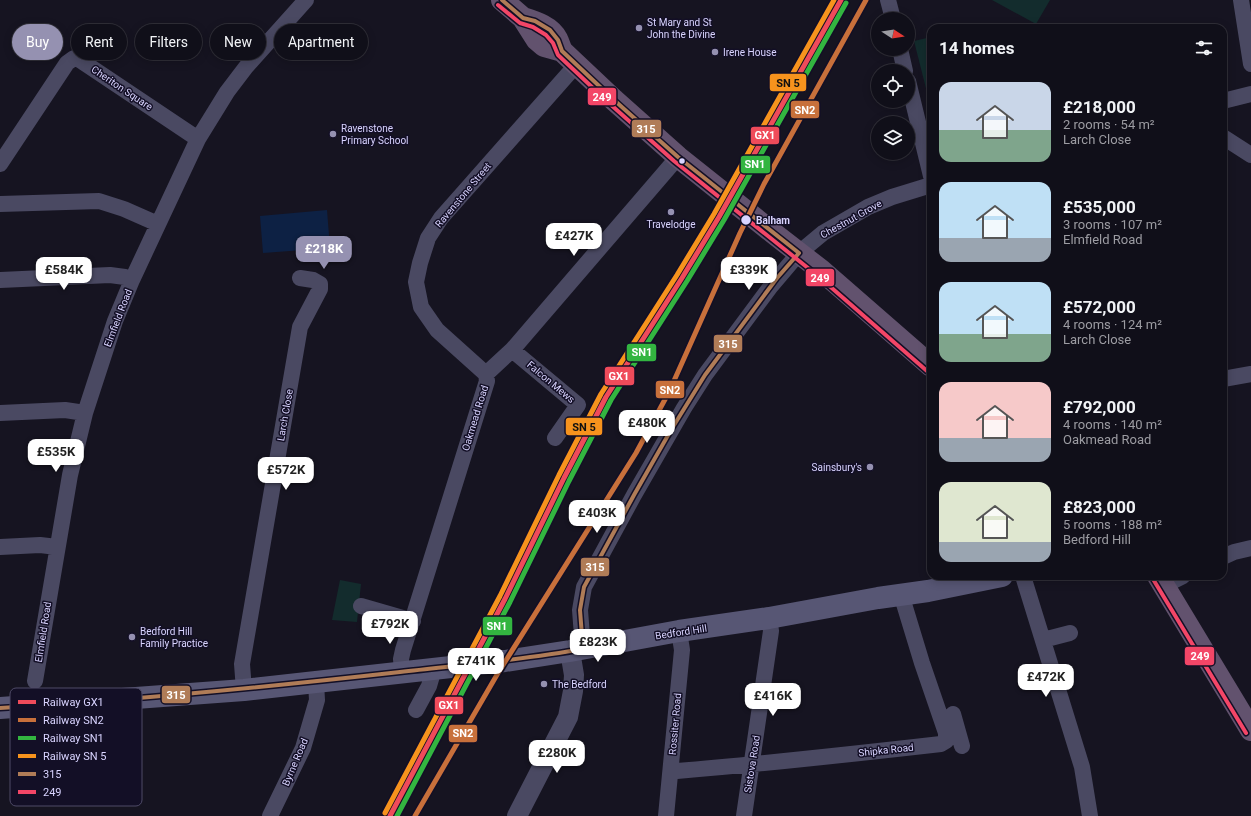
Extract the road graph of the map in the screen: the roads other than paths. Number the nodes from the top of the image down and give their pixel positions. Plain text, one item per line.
1 (306, 0) edge
2 (502, 0) edge
3 (888, 0) edge
4 (1241, 0) edge
5 (891, 12) edge
6 (570, 58) junction
7 (1251, 64) edge
8 (1251, 94) edge
9 (1227, 100) edge
10 (914, 108) edge
11 (198, 139) junction
12 (1227, 139) edge
13 (1251, 155) edge
14 (678, 157) junction
15 (927, 160) edge
16 (0, 164) edge
17 (927, 186) edge
18 (0, 204) edge
19 (158, 224) junction
20 (799, 253) junction
21 (300, 278) dead end
22 (0, 280) edge
23 (132, 280) junction
24 (512, 350) junction
25 (927, 363) edge
26 (486, 374) junction
27 (1251, 374) edge
28 (1227, 379) edge
29 (0, 413) edge
30 (85, 413) junction
31 (555, 438) dead end
32 (57, 546) junction
33 (0, 547) edge
34 (1251, 548) edge
35 (1227, 555) edge
36 (982, 580) edge
37 (1024, 580) edge
38 (1170, 580) edge
39 (901, 594) junction
40 (361, 606) dead end
41 (769, 618) junction
42 (413, 621) junction
43 (679, 631) junction
44 (1070, 633) dead end
45 (1043, 640) junction
46 (576, 650) junction
47 (434, 669) junction
48 (402, 672) junction
49 (35, 681) dead end
50 (316, 683) junction
51 (244, 690) junction
52 (142, 698) edge
53 (10, 707) edge
54 (0, 708) edge
55 (416, 710) dead end
56 (953, 714) dead end
57 (1249, 721) edge
58 (952, 731) junction
59 (962, 746) dead end
60 (752, 764) junction
61 (671, 770) junction
62 (270, 816) edge
63 (517, 816) edge
64 (666, 816) edge
65 (744, 816) edge
66 (1090, 816) edge

1 - 11 street, Elmfield Road
2 - 6 highway
3 - 5 street
4 - 7 street
6 - 14 highway
6 - 26 street, Ravenstone Street
8 - 9 street
10 - 15 street
11 - 16 street, Cheriton Square
11 - 19 street, Elmfield Road
12 - 13 street
14 - 20 highway
14 - 24 street, Oakmead Road
17 - 20 street, Chestnut Grove
18 - 19 street
19 - 23 street, Elmfield Road
20 - 25 highway
20 - 46 street, Chestnut Grove
21 - 51 street, Larch Close
22 - 23 street
23 - 30 street, Elmfield Road
24 - 26 street, Oakmead Road
24 - 31 street, Falcon Mews
26 - 42 street, Oakmead Road
27 - 28 street
29 - 30 street
30 - 32 street, Elmfield Road
32 - 33 street
32 - 49 street, Elmfield Road
34 - 35 street
36 - 39 main road, Bedford Hill
37 - 45 street
38 - 57 highway
39 - 41 main road, Bedford Hill
39 - 58 street
40 - 42 street
41 - 43 main road, Bedford Hill
41 - 60 street, Sistova Road
42 - 48 street, Oakmead Road
43 - 46 main road, Bedford Hill
43 - 61 street, Rossiter Road
44 - 45 street
45 - 66 street
46 - 47 main road, Bedford Hill
46 - 63 street
47 - 48 main road, Bedford Hill
47 - 55 street
48 - 50 main road, Bedford Hill
50 - 51 main road, Bedford Hill
50 - 62 street, Byrne Road
51 - 52 main road, Bedford Hill
53 - 54 main road, Bedford Hill
56 - 58 street
58 - 59 street
58 - 60 street, Shipka Road
60 - 61 street, Shipka Road
60 - 65 street, Sistova Road
61 - 64 street, Rossiter Road

